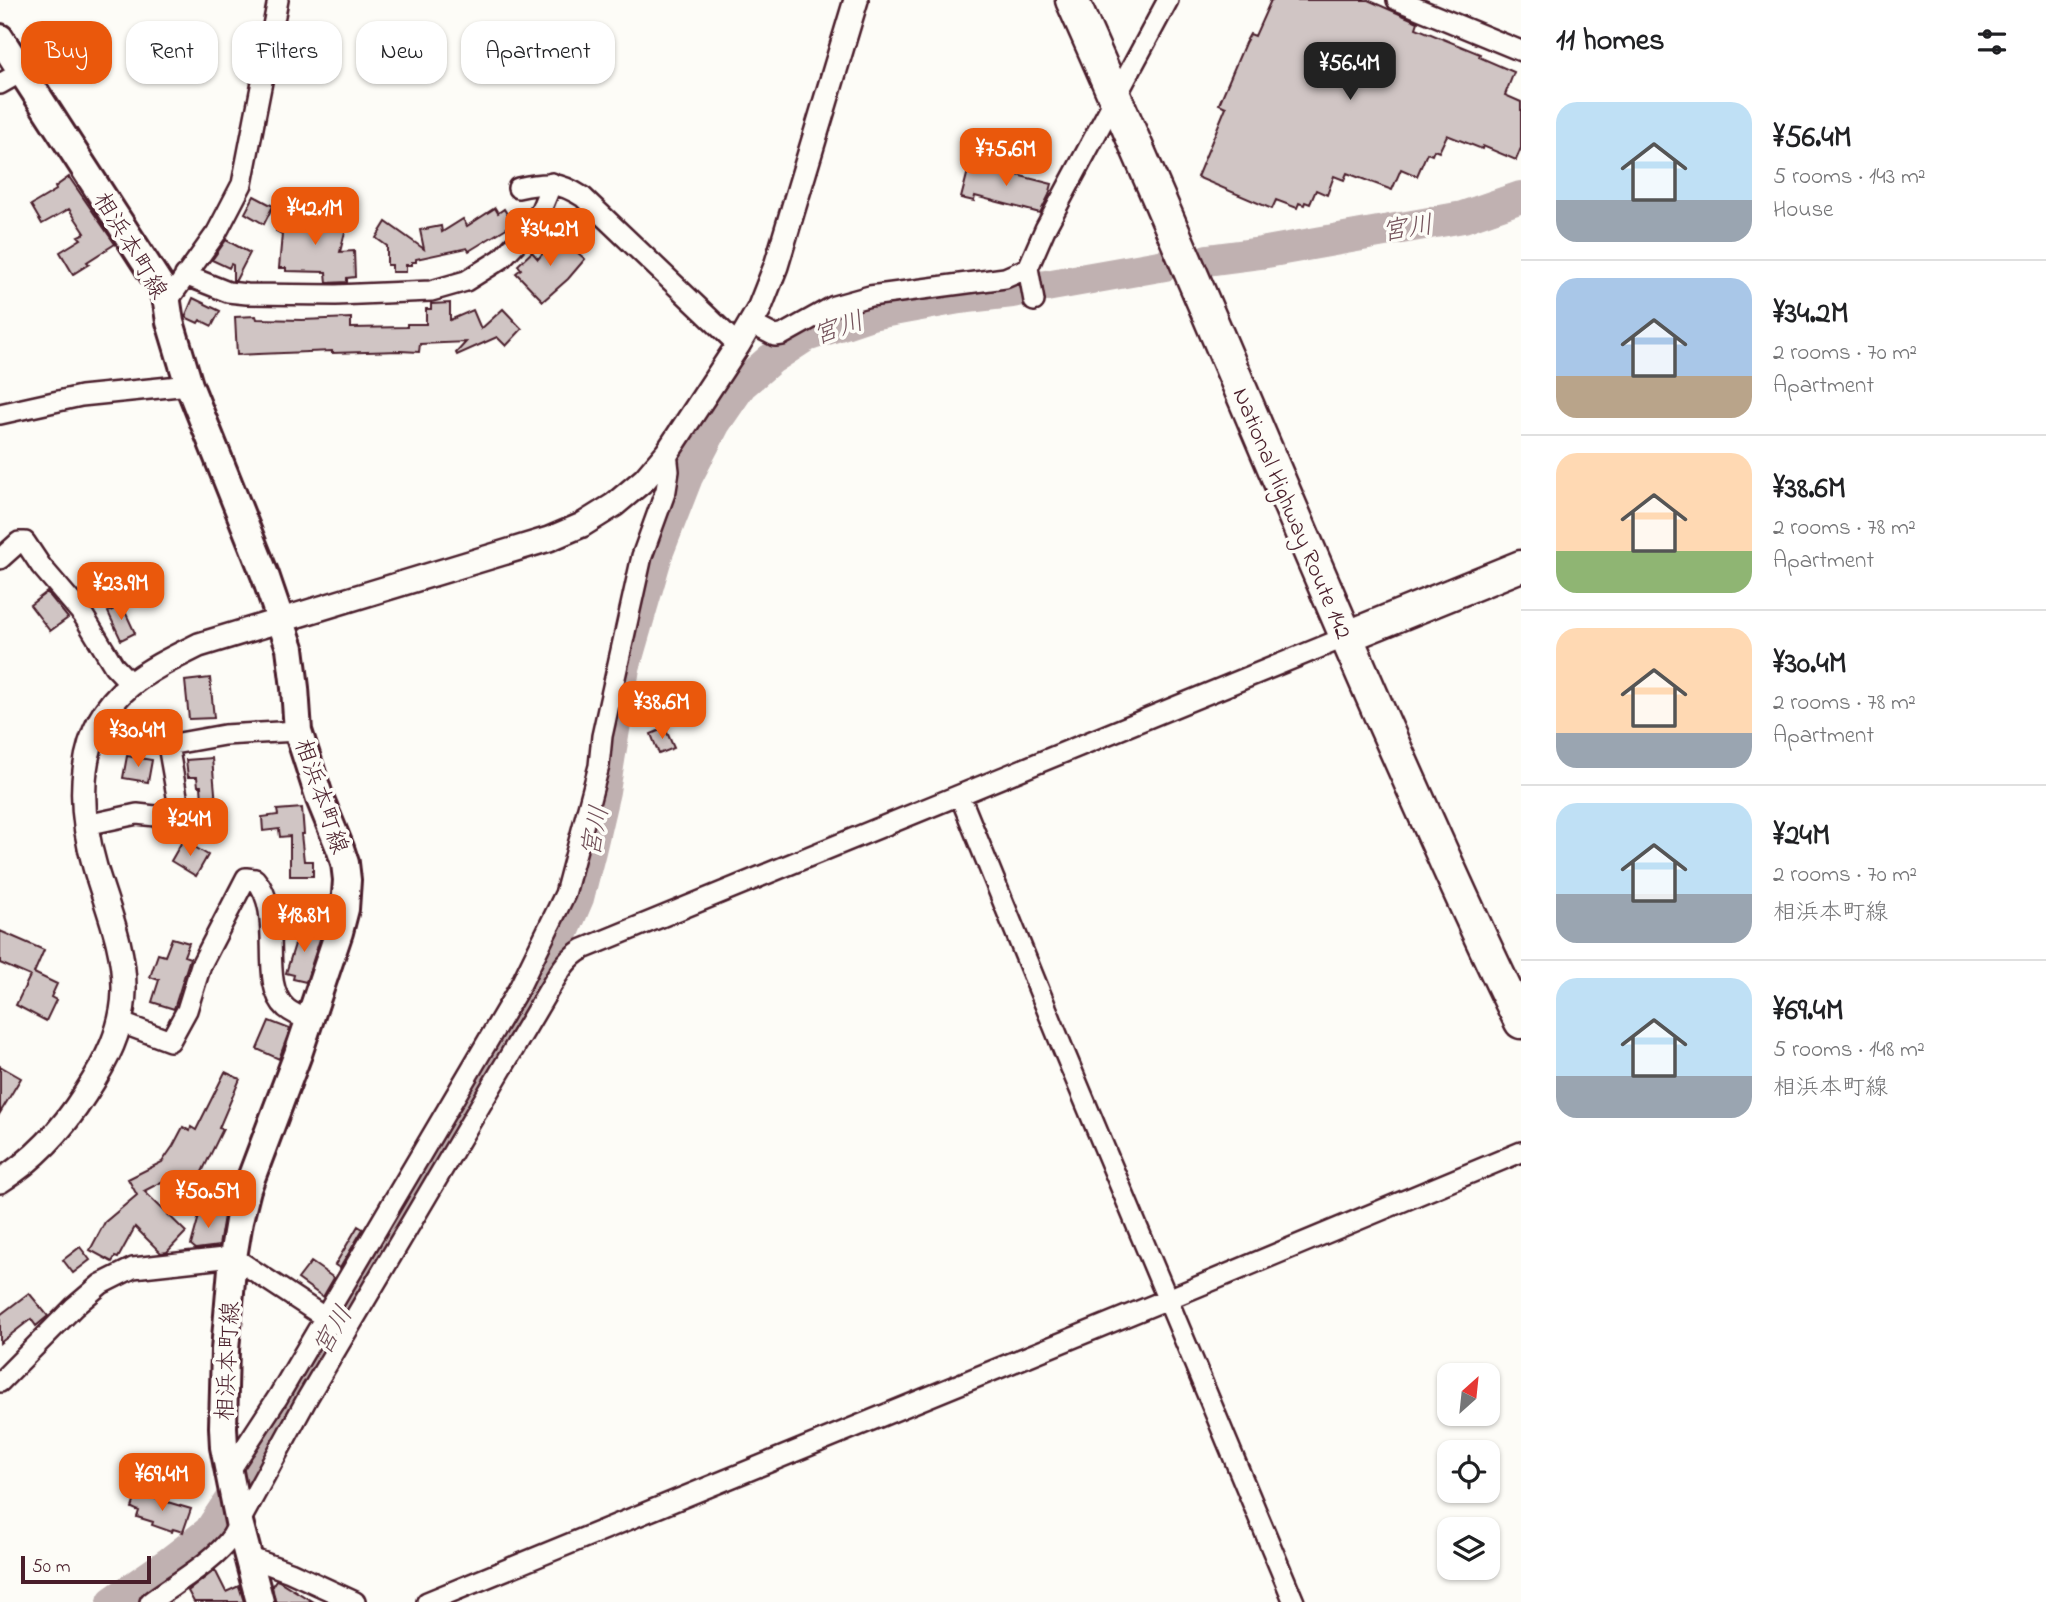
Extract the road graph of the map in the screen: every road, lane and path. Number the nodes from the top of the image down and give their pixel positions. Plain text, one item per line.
1 (278, 0) edge
2 (856, 0) edge
3 (1072, 0) edge
4 (1168, 0) edge
5 (1397, 0) edge
6 (0, 38) edge
7 (1521, 51) edge
8 (11, 78) edge
9 (1116, 99) junction
10 (552, 183) junction
11 (518, 188) dead end
12 (185, 275) junction
13 (167, 302) junction
14 (750, 324) junction
15 (738, 345) junction
16 (189, 385) junction
17 (0, 414) edge
18 (667, 453) junction
19 (0, 559) edge
20 (1521, 566) edge
21 (279, 622) junction
22 (1346, 637) junction
23 (131, 684) junction
24 (298, 731) junction
25 (960, 796) junction
26 (86, 825) junction
27 (310, 1020) junction
28 (119, 1022) junction
29 (1521, 1022) edge
30 (1521, 1152) edge
31 (0, 1181) edge
32 (233, 1257) junction
33 (1168, 1299) junction
34 (335, 1325) junction
35 (0, 1382) edge
36 (234, 1496) junction
37 (248, 1557) junction
38 (150, 1602) edge
39 (260, 1602) edge
40 (355, 1602) edge
41 (427, 1602) edge
42 (1294, 1602) edge

1 - 12 street
2 - 14 street
3 - 9 highway, National Highway Route 142
4 - 9 street
5 - 7 street
6 - 8 main road, 相浜本町線
8 - 13 main road, 相浜本町線
9 - 14 street
9 - 22 highway, National Highway Route 142
10 - 11 street
10 - 12 street
10 - 15 street
12 - 13 street
13 - 16 main road, 相浜本町線
14 - 15 street
15 - 18 street
16 - 17 street
16 - 21 main road, 相浜本町線
18 - 21 street
18 - 34 street
19 - 23 street
20 - 22 main road
21 - 23 street
21 - 24 main road, 相浜本町線
22 - 25 street
22 - 29 highway, National Highway Route 142
23 - 26 street
24 - 26 street
24 - 27 main road, 相浜本町線
25 - 33 street
25 - 34 street
26 - 28 street
27 - 28 street
27 - 32 main road, 相浜本町線
28 - 31 street
30 - 33 street
32 - 34 street
32 - 35 street
32 - 36 main road, 相浜本町線
33 - 41 street
33 - 42 street
34 - 36 street
34 - 36 street
36 - 37 main road, 相浜本町線
36 - 38 street
37 - 39 main road, 相浜本町線
37 - 40 street

